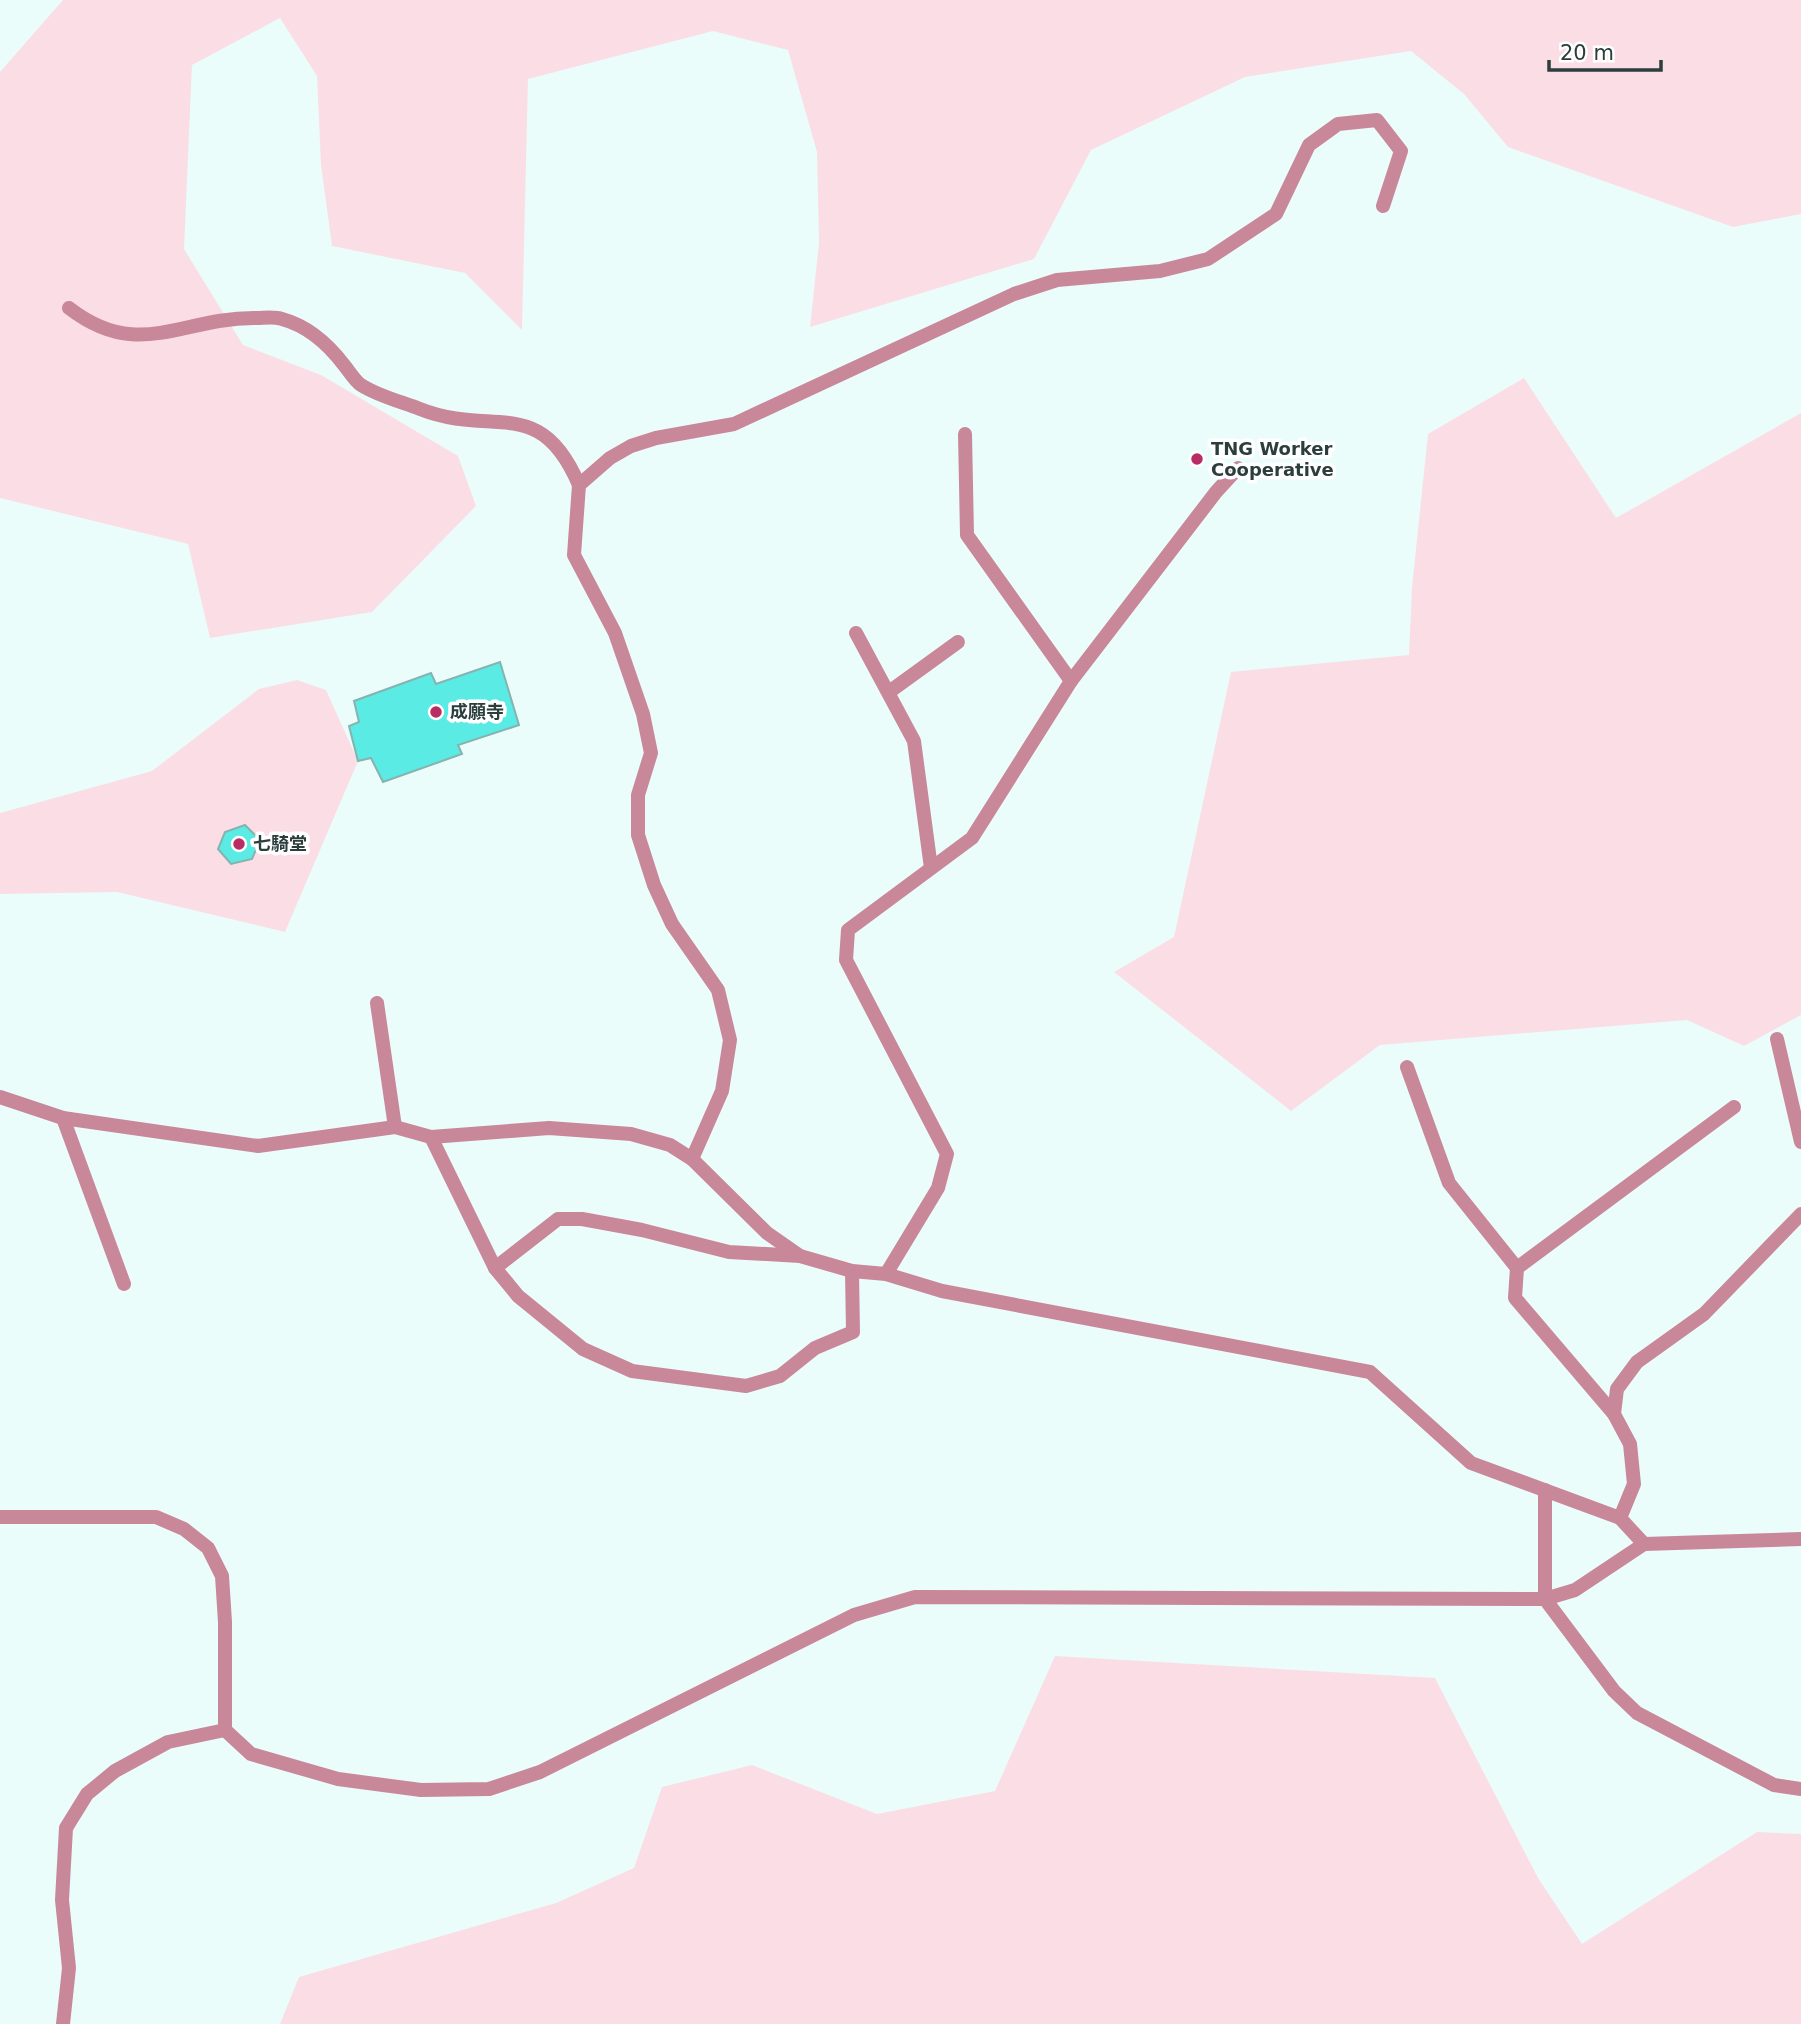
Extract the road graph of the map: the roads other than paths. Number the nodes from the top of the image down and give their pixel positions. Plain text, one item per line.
1 (1383, 206) dead end
2 (69, 308) dead end
3 (965, 434) dead end
4 (1238, 468) dead end
5 (579, 485) junction
6 (856, 633) dead end
7 (958, 642) dead end
8 (1071, 681) junction
9 (890, 692) junction
10 (931, 868) junction
11 (377, 1003) dead end
12 (1777, 1038) dead end
13 (1407, 1068) dead end
14 (0, 1097) edge
15 (1734, 1107) dead end
16 (63, 1118) junction
17 (395, 1127) junction
18 (432, 1137) junction
19 (1801, 1142) edge
20 (692, 1159) junction
21 (1801, 1214) edge
22 (800, 1256) junction
23 (495, 1268) junction
24 (1517, 1268) junction
25 (852, 1271) junction
26 (886, 1274) junction
27 (124, 1284) dead end
28 (1614, 1415) junction
29 (1545, 1490) junction
30 (0, 1517) edge
31 (1620, 1518) junction
32 (1801, 1539) edge
33 (1644, 1544) junction
34 (1545, 1599) junction
35 (225, 1730) junction
36 (1801, 1789) edge
37 (63, 2024) edge

1 - 5 street
2 - 5 street
3 - 8 street
4 - 8 street
5 - 20 street
6 - 9 street
7 - 9 street
8 - 10 street
9 - 10 street
10 - 26 street
11 - 17 street
12 - 19 street
13 - 24 street
14 - 16 street
15 - 24 street
16 - 17 street
16 - 27 street
17 - 18 street
18 - 20 street
18 - 23 street
20 - 22 street
21 - 28 street
22 - 23 street
22 - 25 street
23 - 25 street
24 - 28 street
25 - 26 street
26 - 29 street
28 - 31 street
29 - 31 street
29 - 34 street
30 - 35 street
31 - 33 street
32 - 33 street
33 - 34 street
34 - 35 street
34 - 36 street
35 - 37 street

